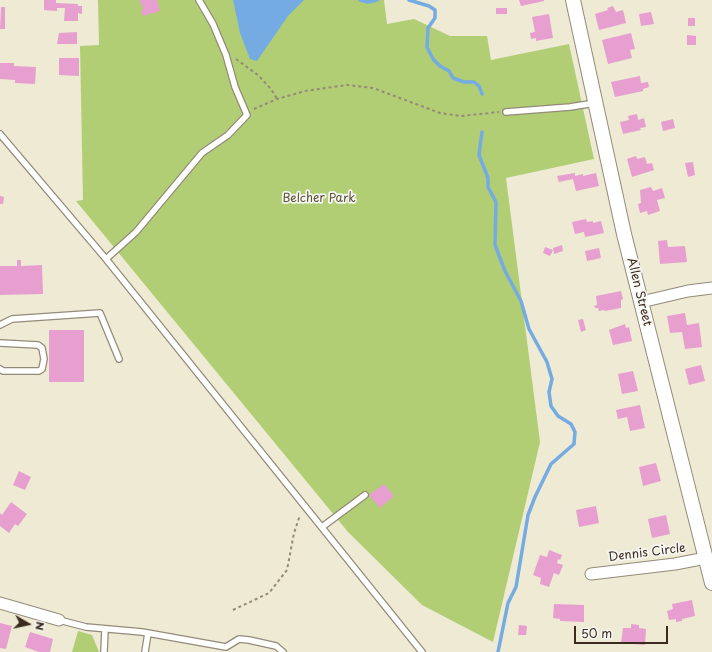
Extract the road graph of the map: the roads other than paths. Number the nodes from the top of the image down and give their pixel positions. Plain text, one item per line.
1 (199, 0) edge
2 (573, 0) edge
3 (595, 103) junction
4 (506, 112) road end
5 (0, 134) edge
6 (106, 259) junction
7 (712, 288) edge
8 (641, 302) junction
9 (0, 326) edge
10 (0, 343) edge
11 (119, 359) dead end
12 (0, 369) edge
13 (365, 495) dead end
14 (322, 527) junction
15 (706, 558) junction
16 (591, 574) dead end
17 (712, 582) edge
18 (0, 603) edge
19 (59, 620) joint
20 (105, 629) junction
21 (148, 633) junction
22 (104, 652) edge
23 (145, 652) edge
24 (283, 652) edge
25 (422, 652) edge

1 - 6 lane
2 - 3 street, Allen Street
3 - 4 lane
3 - 8 street, Allen Street
5 - 6 lane
6 - 14 lane
7 - 8 street
8 - 15 street, Allen Street
9 - 11 lane
10 - 12 lane
13 - 14 lane
14 - 25 lane
15 - 16 street, Dennis Circle
15 - 17 street, Allen Street
18 - 19 street
19 - 20 lane
20 - 21 lane
20 - 22 lane
21 - 23 lane
21 - 24 lane

